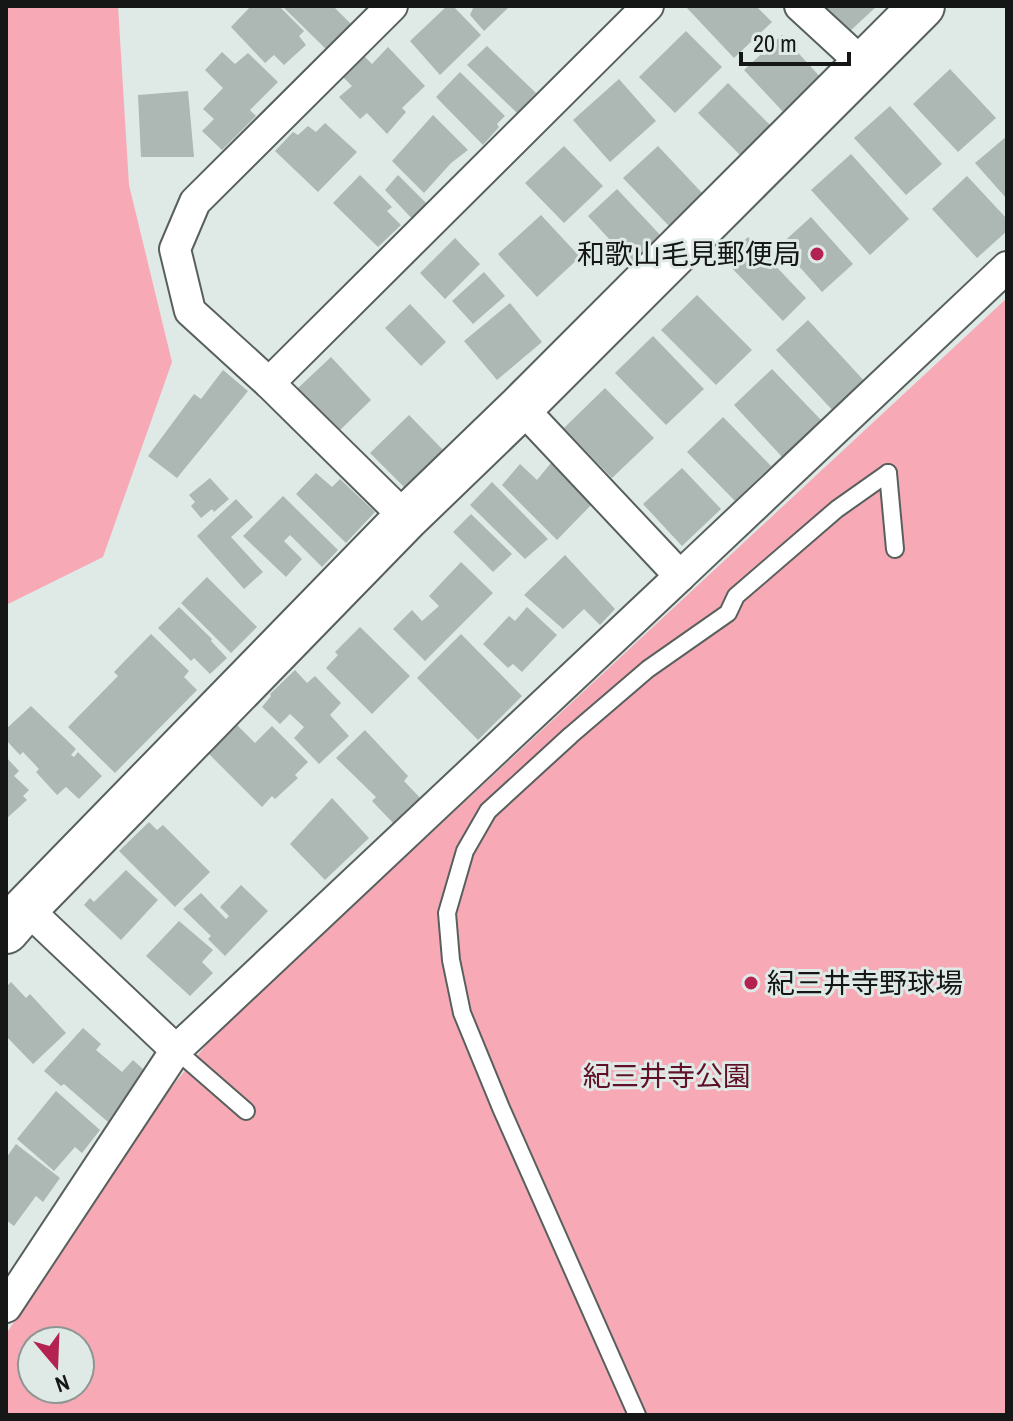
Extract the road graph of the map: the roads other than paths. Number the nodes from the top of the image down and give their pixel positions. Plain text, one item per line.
1 (392, 6) edge
2 (648, 6) edge
3 (800, 6) edge
4 (922, 6) edge
5 (864, 65) junction
6 (1007, 267) edge
7 (269, 383) junction
8 (521, 407) junction
9 (406, 518) junction
10 (895, 549) dead end
11 (680, 576) junction
12 (16, 920) edge
13 (176, 1050) junction
14 (246, 1111) dead end
15 (6, 1307) edge
16 (637, 1415) edge

1 - 7 street
2 - 7 street
3 - 5 street
4 - 5 street
5 - 8 street
6 - 11 street
7 - 9 street
8 - 9 street
8 - 11 street
9 - 12 street
10 - 16 lane
11 - 13 street
12 - 13 street
13 - 14 lane
13 - 15 street

